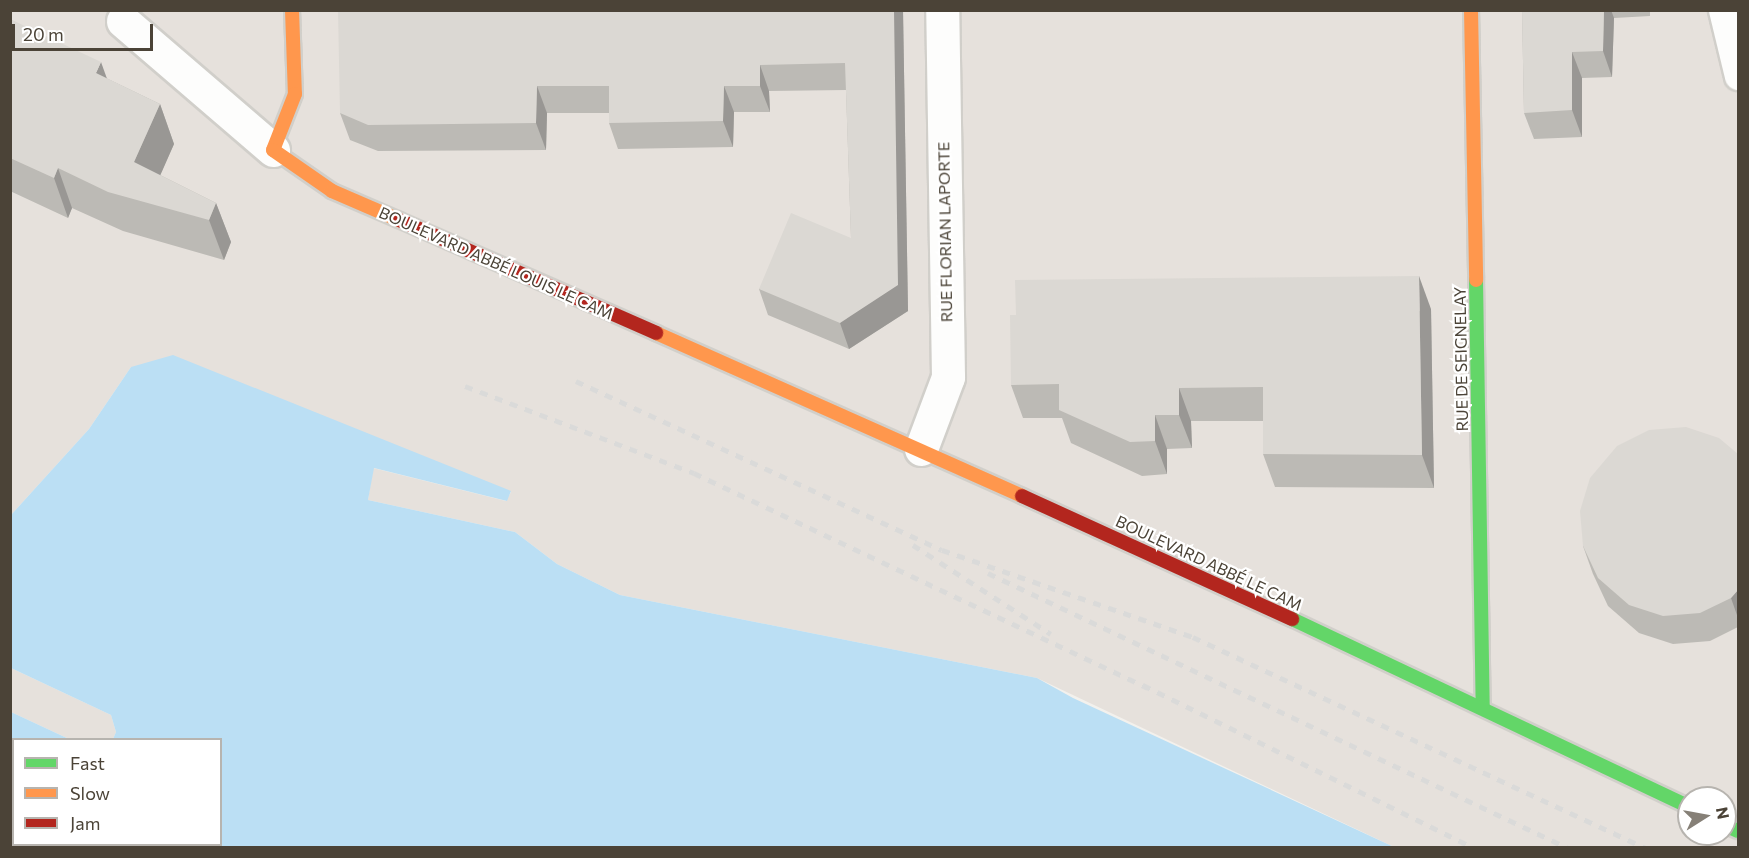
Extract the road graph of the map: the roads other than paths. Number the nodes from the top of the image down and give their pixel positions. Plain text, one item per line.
1 (292, 10) edge
2 (942, 10) edge
3 (1471, 10) edge
4 (1722, 10) edge
5 (118, 16) edge
6 (1738, 76) edge
7 (273, 150) junction
8 (921, 449) junction
9 (1483, 707) junction
10 (1677, 801) edge

1 - 7 street
2 - 8 street, RUE FLORIAN LAPORTE
3 - 9 street, RUE DE SEIGNELAY
4 - 6 lane
5 - 7 street, BOULEVARD ABBÉ LOUIS LE CAM
7 - 8 street, BOULEVARD ABBÉ LOUIS LE CAM
8 - 9 street, BOULEVARD ABBÉ LE CAM
9 - 10 street, BOULEVARD ABBÉ LE CAM

